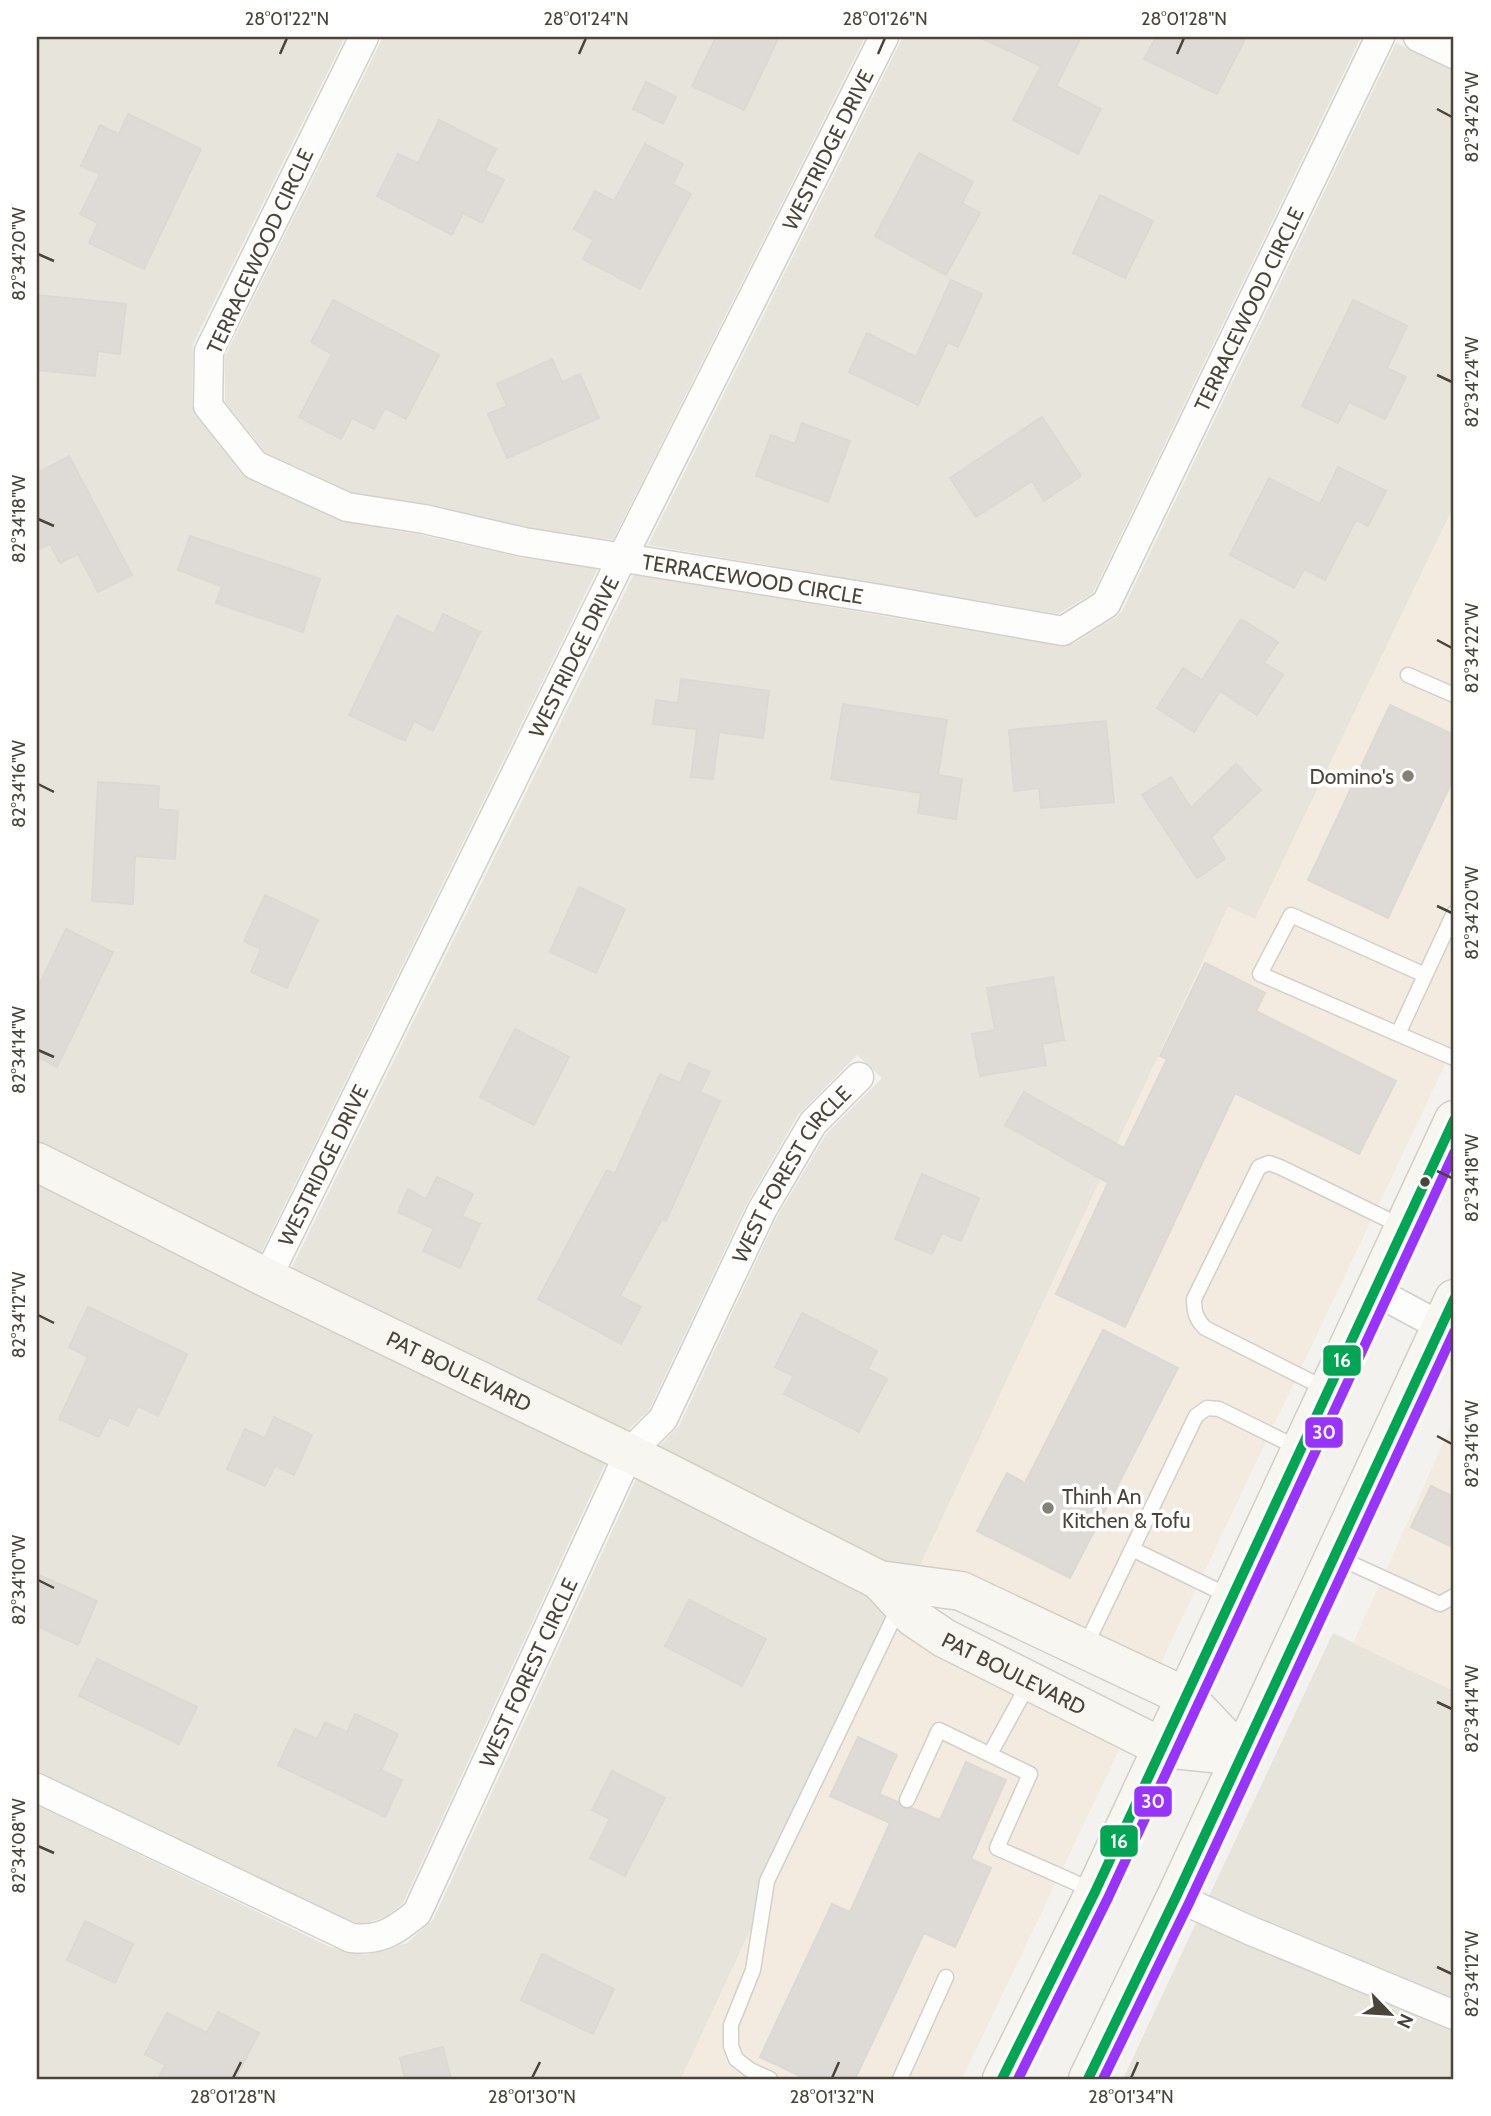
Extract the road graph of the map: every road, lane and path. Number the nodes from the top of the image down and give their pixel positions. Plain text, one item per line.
1 (364, 37) edge
2 (884, 37) edge
3 (1380, 37) edge
4 (1418, 37) edge
5 (1454, 54) edge
6 (623, 556) junction
7 (1408, 675) dead end
8 (1454, 695) edge
9 (1454, 913) edge
10 (1425, 975) junction
11 (1398, 1034) junction
12 (1454, 1058) edge
13 (859, 1077) dead end
14 (1454, 1120) edge
15 (37, 1162) edge
16 (1404, 1227) junction
17 (267, 1278) junction
18 (1375, 1291) junction
19 (1451, 1324) edge
20 (1328, 1390) junction
21 (1301, 1450) junction
22 (629, 1453) junction
23 (1132, 1549) junction
24 (1335, 1556) junction
25 (890, 1591) junction
26 (1454, 1597) edge
27 (1232, 1598) junction
28 (1084, 1649) junction
29 (1030, 1681) junction
30 (1186, 1697) junction
31 (1163, 1748) junction
32 (990, 1755) junction
33 (1242, 1756) junction
34 (37, 1788) edge
35 (907, 1800) dead end
36 (1095, 1892) junction
37 (1176, 1897) junction
38 (946, 1977) dead end
39 (1454, 2015) edge
40 (770, 2079) edge
41 (900, 2079) edge
42 (1002, 2079) edge
43 (1088, 2079) edge

1 - 6 street, TERRACEWOOD CIRCLE
2 - 6 street, WESTRIDGE DRIVE
3 - 6 street, TERRACEWOOD CIRCLE
4 - 5 street
6 - 17 street, WESTRIDGE DRIVE
7 - 8 lane
9 - 10 lane
10 - 11 lane
10 - 11 lane
11 - 12 lane
13 - 22 street, WEST FOREST CIRCLE
14 - 16 main road
15 - 17 main road, PAT BOULEVARD
16 - 18 main road
16 - 20 lane
17 - 22 main road, PAT BOULEVARD
18 - 19 street
18 - 20 main road
19 - 24 main road
20 - 21 main road
21 - 23 lane
21 - 27 main road
22 - 25 main road, PAT BOULEVARD
22 - 34 street, WEST FOREST CIRCLE
23 - 27 lane
23 - 28 lane
24 - 26 lane
24 - 33 main road
25 - 28 main road, PAT BOULEVARD
25 - 29 main road, PAT BOULEVARD
25 - 40 lane
27 - 30 main road
28 - 30 main road, PAT BOULEVARD
29 - 31 main road, PAT BOULEVARD
29 - 32 lane
30 - 31 main road
30 - 33 main road
31 - 33 main road
31 - 36 main road
32 - 35 lane
32 - 36 lane
33 - 37 main road
36 - 42 main road
37 - 39 street
37 - 43 main road
38 - 41 lane

